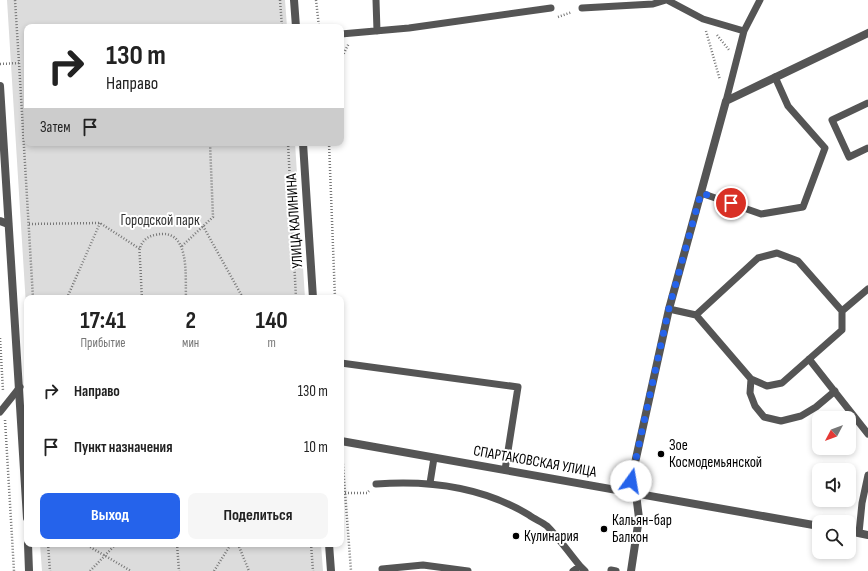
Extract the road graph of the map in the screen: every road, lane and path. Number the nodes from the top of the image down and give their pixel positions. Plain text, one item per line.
1 (15, 0) edge
2 (280, 0) edge
3 (294, 0) edge
4 (316, 0) edge
5 (376, 0) edge
6 (666, 0) edge
7 (760, 0) edge
8 (627, 2) edge
9 (551, 8) dead end
10 (582, 8) dead end
11 (703, 18) junction
12 (282, 24) edge
13 (296, 24) edge
14 (319, 24) edge
15 (377, 30) junction
16 (744, 31) junction
17 (868, 33) edge
18 (344, 34) edge
19 (737, 60) junction
20 (0, 64) edge
21 (19, 64) junction
22 (775, 77) junction
23 (0, 86) edge
24 (726, 101) junction
25 (868, 103) edge
26 (24, 144) edge
27 (24, 146) edge
28 (210, 146) edge
29 (288, 146) edge
30 (304, 146) edge
31 (329, 146) edge
32 (868, 148) edge
33 (701, 193) junction
34 (4, 223) edge
35 (100, 223) junction
36 (29, 224) junction
37 (203, 226) junction
38 (182, 246) junction
39 (140, 249) junction
40 (868, 289) edge
41 (34, 295) edge
42 (68, 295) edge
43 (142, 295) edge
44 (186, 295) edge
45 (241, 295) edge
46 (296, 295) edge
47 (313, 295) edge
48 (335, 295) edge
49 (669, 308) junction
50 (842, 312) junction
51 (696, 315) junction
52 (0, 338) edge
53 (809, 359) junction
54 (344, 363) edge
55 (751, 379) junction
56 (20, 387) junction
57 (835, 391) junction
58 (2, 409) edge
59 (868, 434) edge
60 (344, 442) edge
61 (434, 458) junction
62 (24, 462) edge
63 (505, 470) junction
64 (868, 475) edge
65 (344, 483) edge
66 (430, 483) junction
67 (376, 484) joint
68 (345, 493) junction
69 (636, 494) junction
70 (812, 525) edge
71 (856, 532) edge
72 (859, 533) junction
73 (868, 535) edge
74 (28, 547) edge
75 (48, 547) edge
76 (91, 547) edge
77 (114, 547) edge
78 (177, 547) edge
79 (229, 547) edge
80 (239, 547) edge
81 (311, 547) edge
82 (329, 547) edge
83 (106, 556) junction
84 (382, 569) dead end
85 (582, 569) edge
86 (14, 571) edge
87 (29, 571) edge
88 (50, 571) edge
89 (90, 571) edge
90 (131, 571) edge
91 (179, 571) edge
92 (214, 571) edge
93 (249, 571) edge
94 (313, 571) edge
95 (331, 571) edge
96 (351, 571) edge
97 (468, 571) edge
98 (572, 571) edge
99 (631, 571) edge

1 - 21 path
2 - 12 path
3 - 13 street
4 - 14 path
5 - 15 lane
6 - 8 lane
6 - 11 lane
7 - 16 lane
8 - 10 lane
9 - 15 lane
11 - 16 lane
11 - 19 path
11 - 24 path
15 - 18 lane
16 - 19 lane
17 - 22 street
19 - 24 lane
20 - 21 path
21 - 26 path
22 - 24 street
22 - 33 lane
23 - 34 street
24 - 33 street
25 - 32 lane
27 - 36 path
28 - 37 path
29 - 46 path
30 - 47 street, УЛИЦА КАЛИНИНА
31 - 48 path
33 - 49 street
34 - 56 street
35 - 36 path
35 - 39 path
35 - 42 path
36 - 41 path
37 - 38 path
37 - 45 path
38 - 39 path
38 - 44 path
39 - 43 path
40 - 50 lane
49 - 51 lane
49 - 69 street
50 - 51 lane
50 - 53 lane
51 - 55 lane
52 - 58 path
53 - 55 lane
53 - 57 lane
54 - 63 lane
55 - 57 lane
56 - 58 lane
56 - 62 street
57 - 59 lane
58 - 86 path
60 - 61 street, СПАРТАКОВСКАЯ УЛИЦА
61 - 63 street, СПАРТАКОВСКАЯ УЛИЦА
61 - 66 lane
63 - 69 street, СПАРТАКОВСКАЯ УЛИЦА
64 - 72 lane
65 - 68 path
66 - 67 lane
66 - 85 lane
67 - 68 path
68 - 96 path
69 - 70 street, СПАРТАКОВСКАЯ УЛИЦА
69 - 99 street
71 - 72 street
72 - 73 street
74 - 87 street
75 - 88 path
76 - 83 path
77 - 83 path
78 - 91 path
79 - 92 path
80 - 93 path
81 - 94 path
82 - 95 street
83 - 89 path
83 - 90 path
84 - 97 lane
85 - 98 lane

